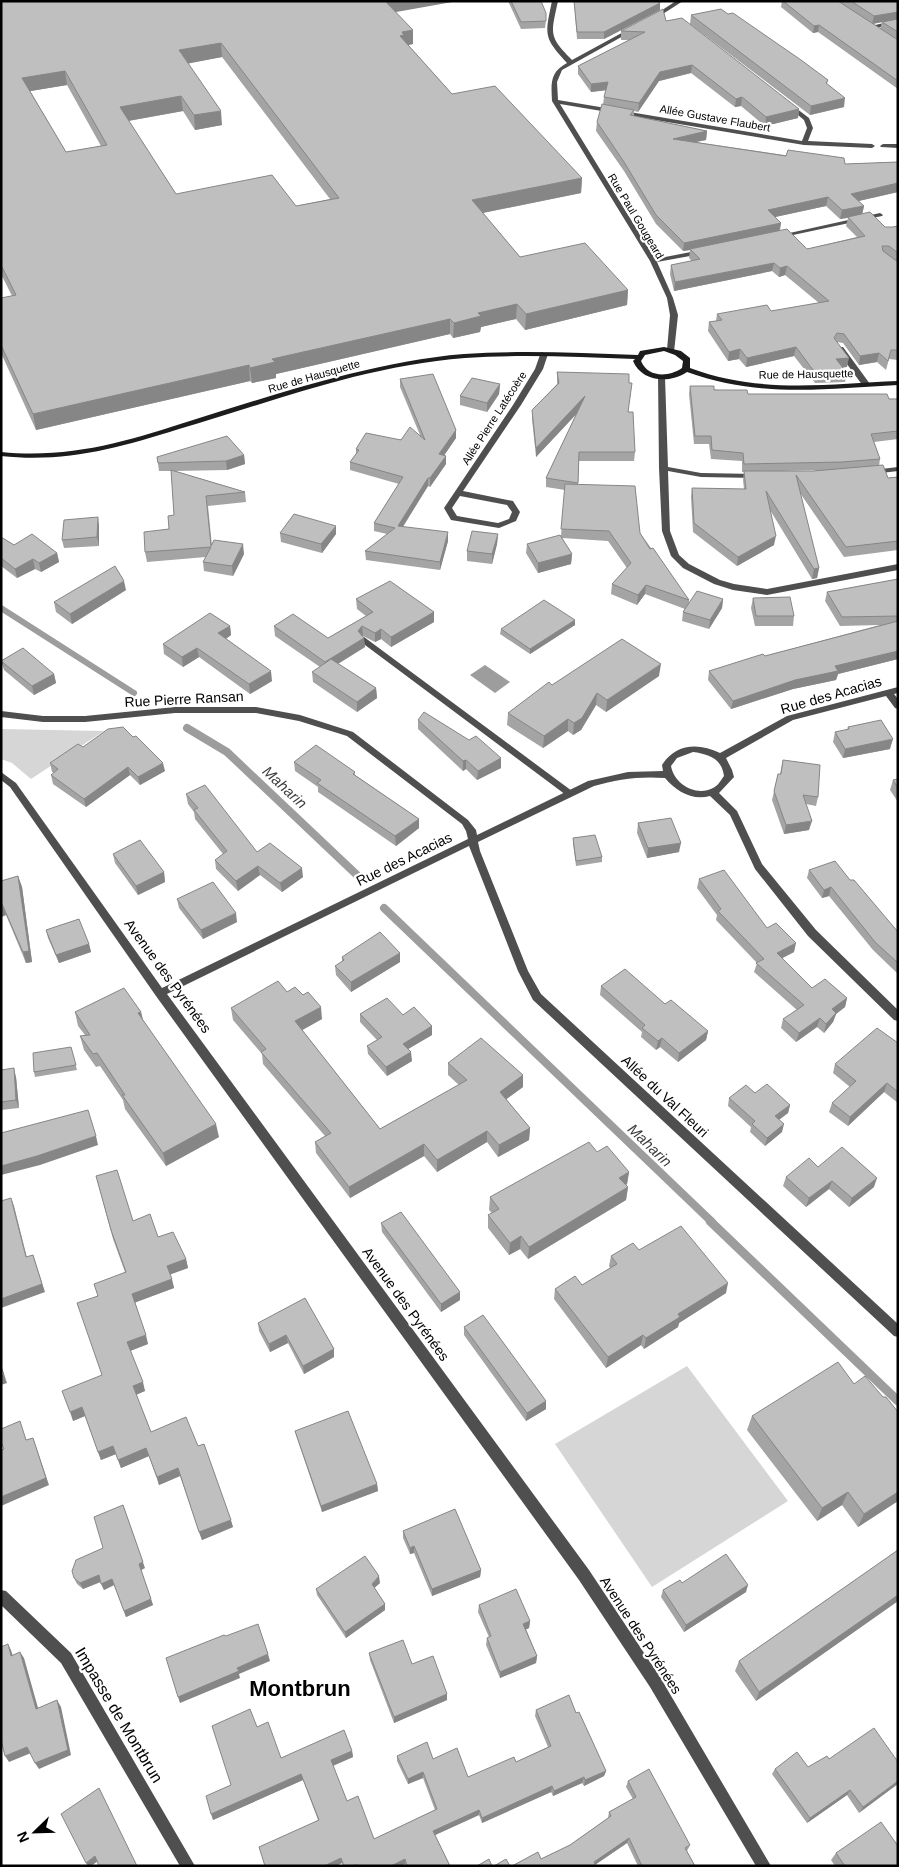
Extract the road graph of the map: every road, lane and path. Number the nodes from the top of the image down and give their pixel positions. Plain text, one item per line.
1 (555, 1) edge
2 (680, 1) edge
3 (662, 13) junction
4 (670, 16) dead end
5 (860, 21) edge
6 (645, 22) edge
7 (898, 22) edge
8 (637, 27) edge
9 (869, 27) junction
10 (876, 32) edge
11 (570, 62) junction
12 (555, 101) junction
13 (783, 101) edge
14 (804, 143) junction
15 (872, 146) dead end
16 (882, 146) dead end
17 (898, 146) edge
18 (880, 215) dead end
19 (767, 238) edge
20 (710, 250) edge
21 (653, 262) junction
22 (838, 346) edge
23 (671, 350) junction
24 (544, 354) junction
25 (639, 357) junction
26 (686, 369) junction
27 (661, 377) junction
28 (866, 384) junction
29 (898, 384) edge
30 (1, 454) edge
31 (663, 468) junction
32 (898, 469) edge
33 (859, 473) edge
34 (760, 476) edge
35 (459, 493) junction
36 (898, 567) edge
37 (364, 640) edge
38 (898, 690) edge
39 (888, 692) junction
40 (898, 706) edge
41 (1, 714) edge
42 (720, 757) junction
43 (1, 775) edge
44 (666, 775) junction
45 (712, 792) junction
46 (569, 793) junction
47 (472, 840) junction
48 (160, 993) junction
49 (898, 1017) edge
50 (898, 1332) edge
51 (1, 1596) edge
52 (188, 1866) edge
53 (764, 1866) edge

1 - 11 street
2 - 3 street
3 - 4 street
3 - 6 street
5 - 9 street
7 - 9 street
8 - 11 street
9 - 10 street
11 - 12 street
12 - 14 street, Allée Gustave Flaubert
12 - 21 street, Rue Paul Gougeard
13 - 14 street
14 - 15 street, Allée Gustave Flaubert
16 - 17 street
18 - 19 street
20 - 21 street
21 - 23 street, Rue Paul Gougeard
22 - 28 street
23 - 25 street, Rue de Hausquette
23 - 26 street
24 - 25 street, Rue de Hausquette
24 - 30 street, Rue de Hausquette
24 - 35 street, Allée Pierre Latécoère
25 - 27 street
26 - 27 street
26 - 28 street, Rue de Hausquette
27 - 31 street
28 - 29 street, Rue de Hausquette
31 - 34 street
31 - 36 street
32 - 33 street
35 - 35 street, Allée Pierre Latécoère
37 - 46 street
38 - 39 street, Rue des Acacias
39 - 40 street
39 - 42 street, Rue des Acacias
41 - 47 street, Rue Pierre Ransan
42 - 44 street
42 - 45 street
43 - 48 street, Avenue des Pyrénées
44 - 45 street
44 - 46 street, Rue des Acacias
45 - 49 street
46 - 47 street, Rue des Acacias
47 - 48 street, Rue des Acacias
47 - 50 street, Allée du Val Fleuri
48 - 53 street, Avenue des Pyrénées
51 - 52 street, Impasse de Montbrun

